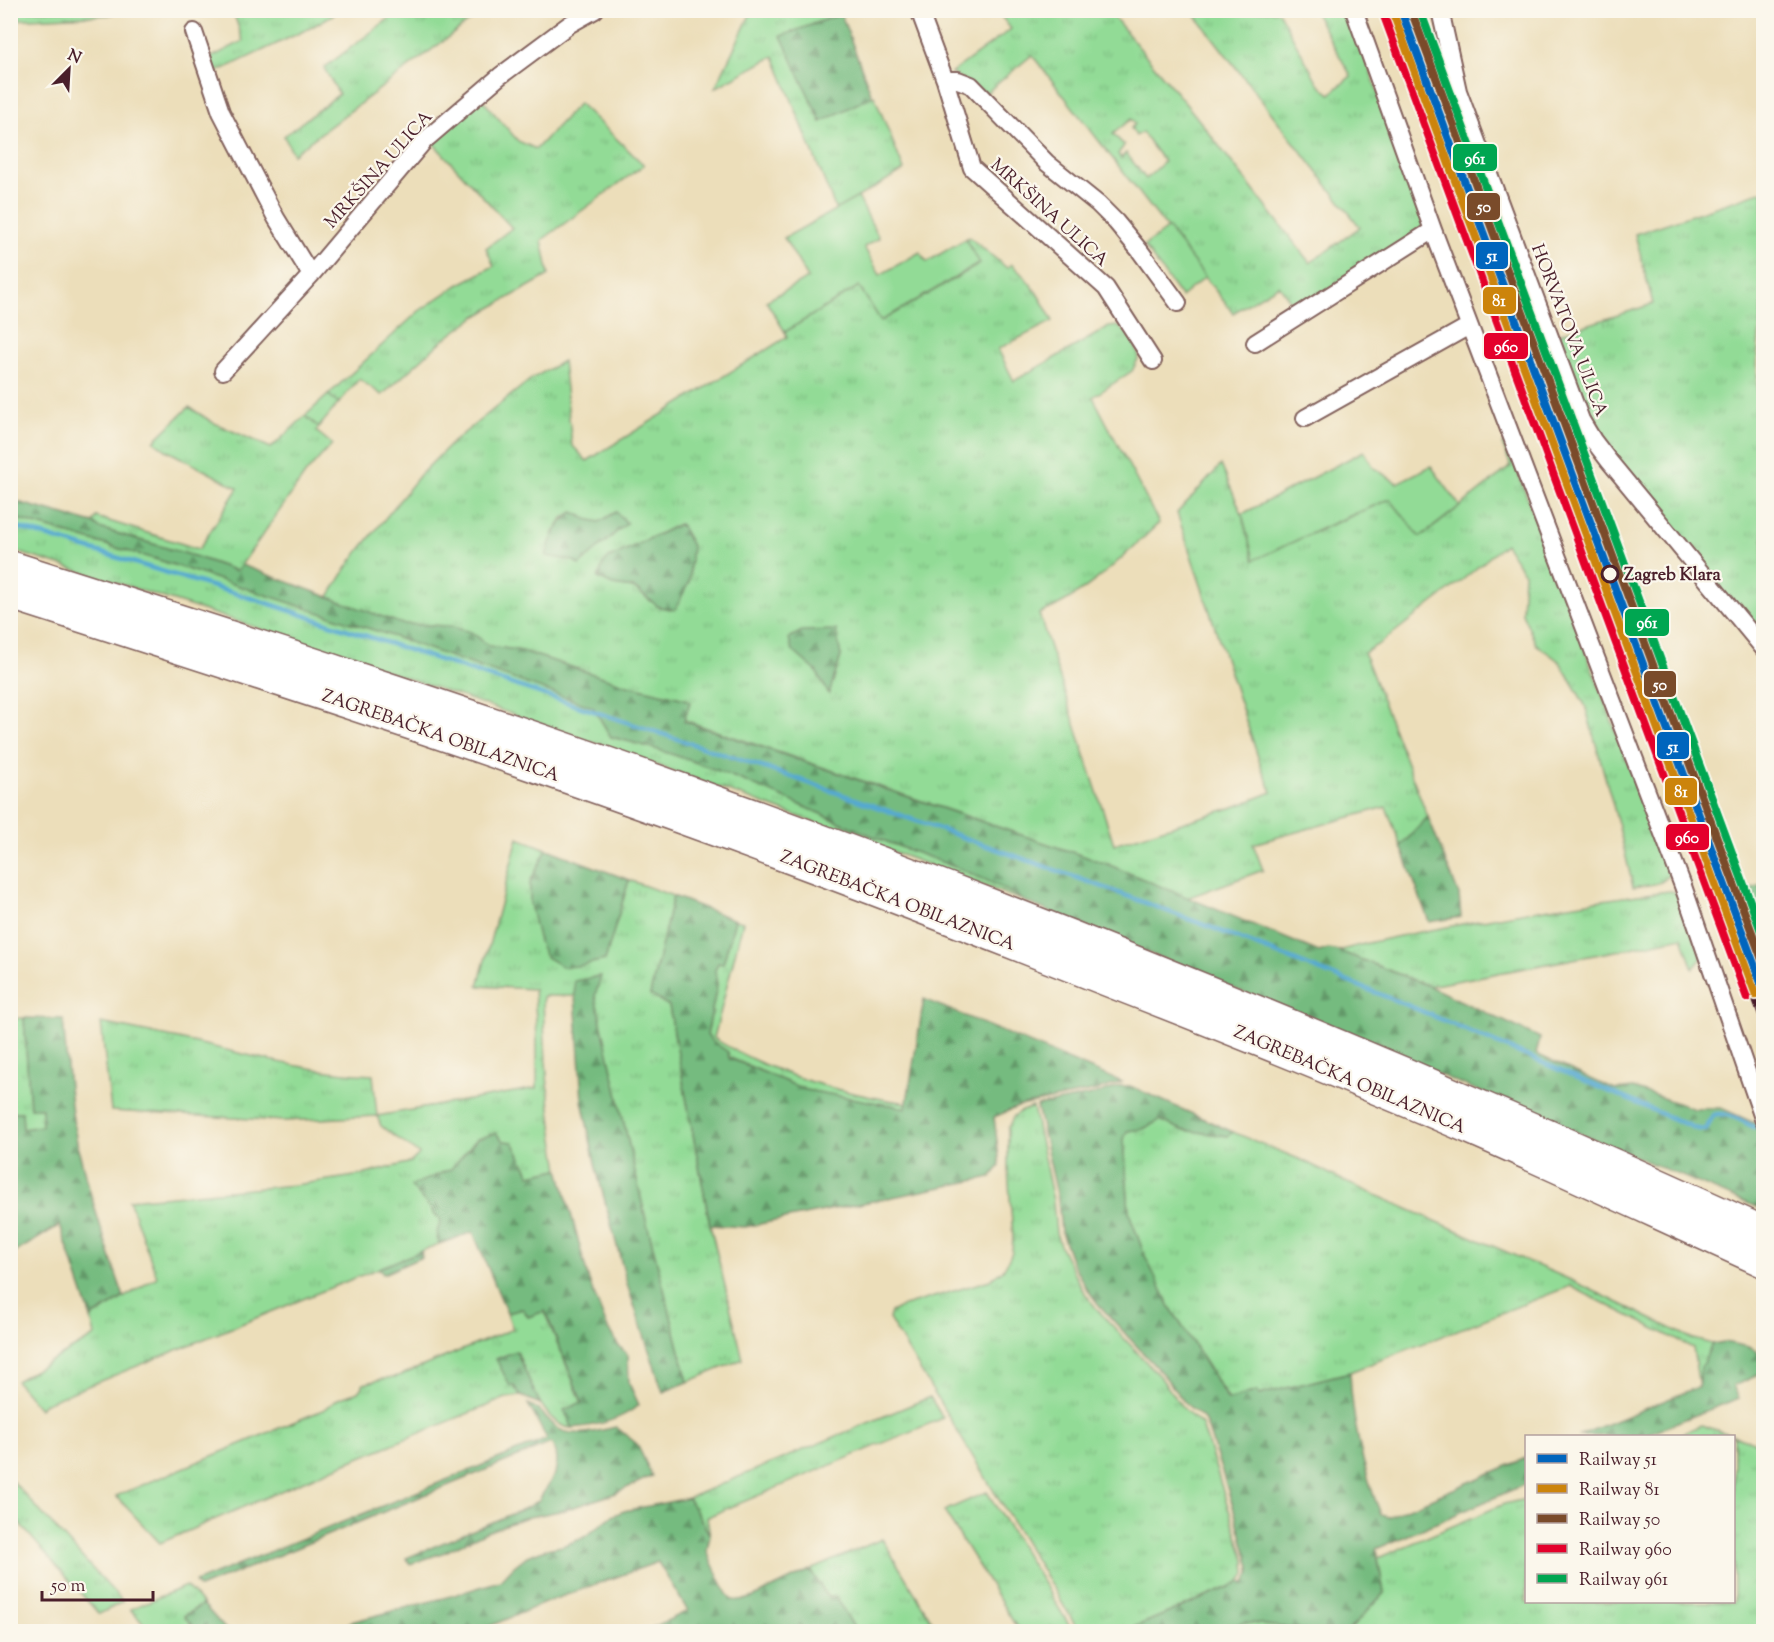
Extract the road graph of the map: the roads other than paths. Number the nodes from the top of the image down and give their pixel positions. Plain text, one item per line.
1 (595, 10) edge
2 (919, 10) edge
3 (1354, 10) edge
4 (1440, 10) edge
5 (194, 32) dead end
6 (945, 80) junction
7 (1433, 230) junction
8 (311, 275) junction
9 (1178, 303) dead end
10 (1469, 326) junction
11 (1255, 343) dead end
12 (1153, 361) dead end
13 (223, 371) dead end
14 (1305, 418) dead end
15 (10, 566) edge
16 (10, 594) edge
17 (1764, 649) edge
18 (1764, 1121) edge
19 (1715, 1225) junction
20 (1764, 1232) edge
21 (1764, 1263) edge

1 - 8 street, MRKŠINA ULICA
2 - 6 street, MRKŠINA ULICA
3 - 7 street
4 - 17 street, HORVATOVA ULICA
5 - 8 street
6 - 9 street, MRKŠINA ULICA
6 - 12 street, MRKŠINA ULICA
7 - 10 street
7 - 11 street
8 - 13 street, MRKŠINA ULICA
10 - 14 street
10 - 18 street
15 - 19 highway, ZAGREBAČKA OBILAZNICA
16 - 19 highway, ZAGREBAČKA OBILAZNICA
19 - 20 highway, ZAGREBAČKA OBILAZNICA
19 - 21 highway, ZAGREBAČKA OBILAZNICA

